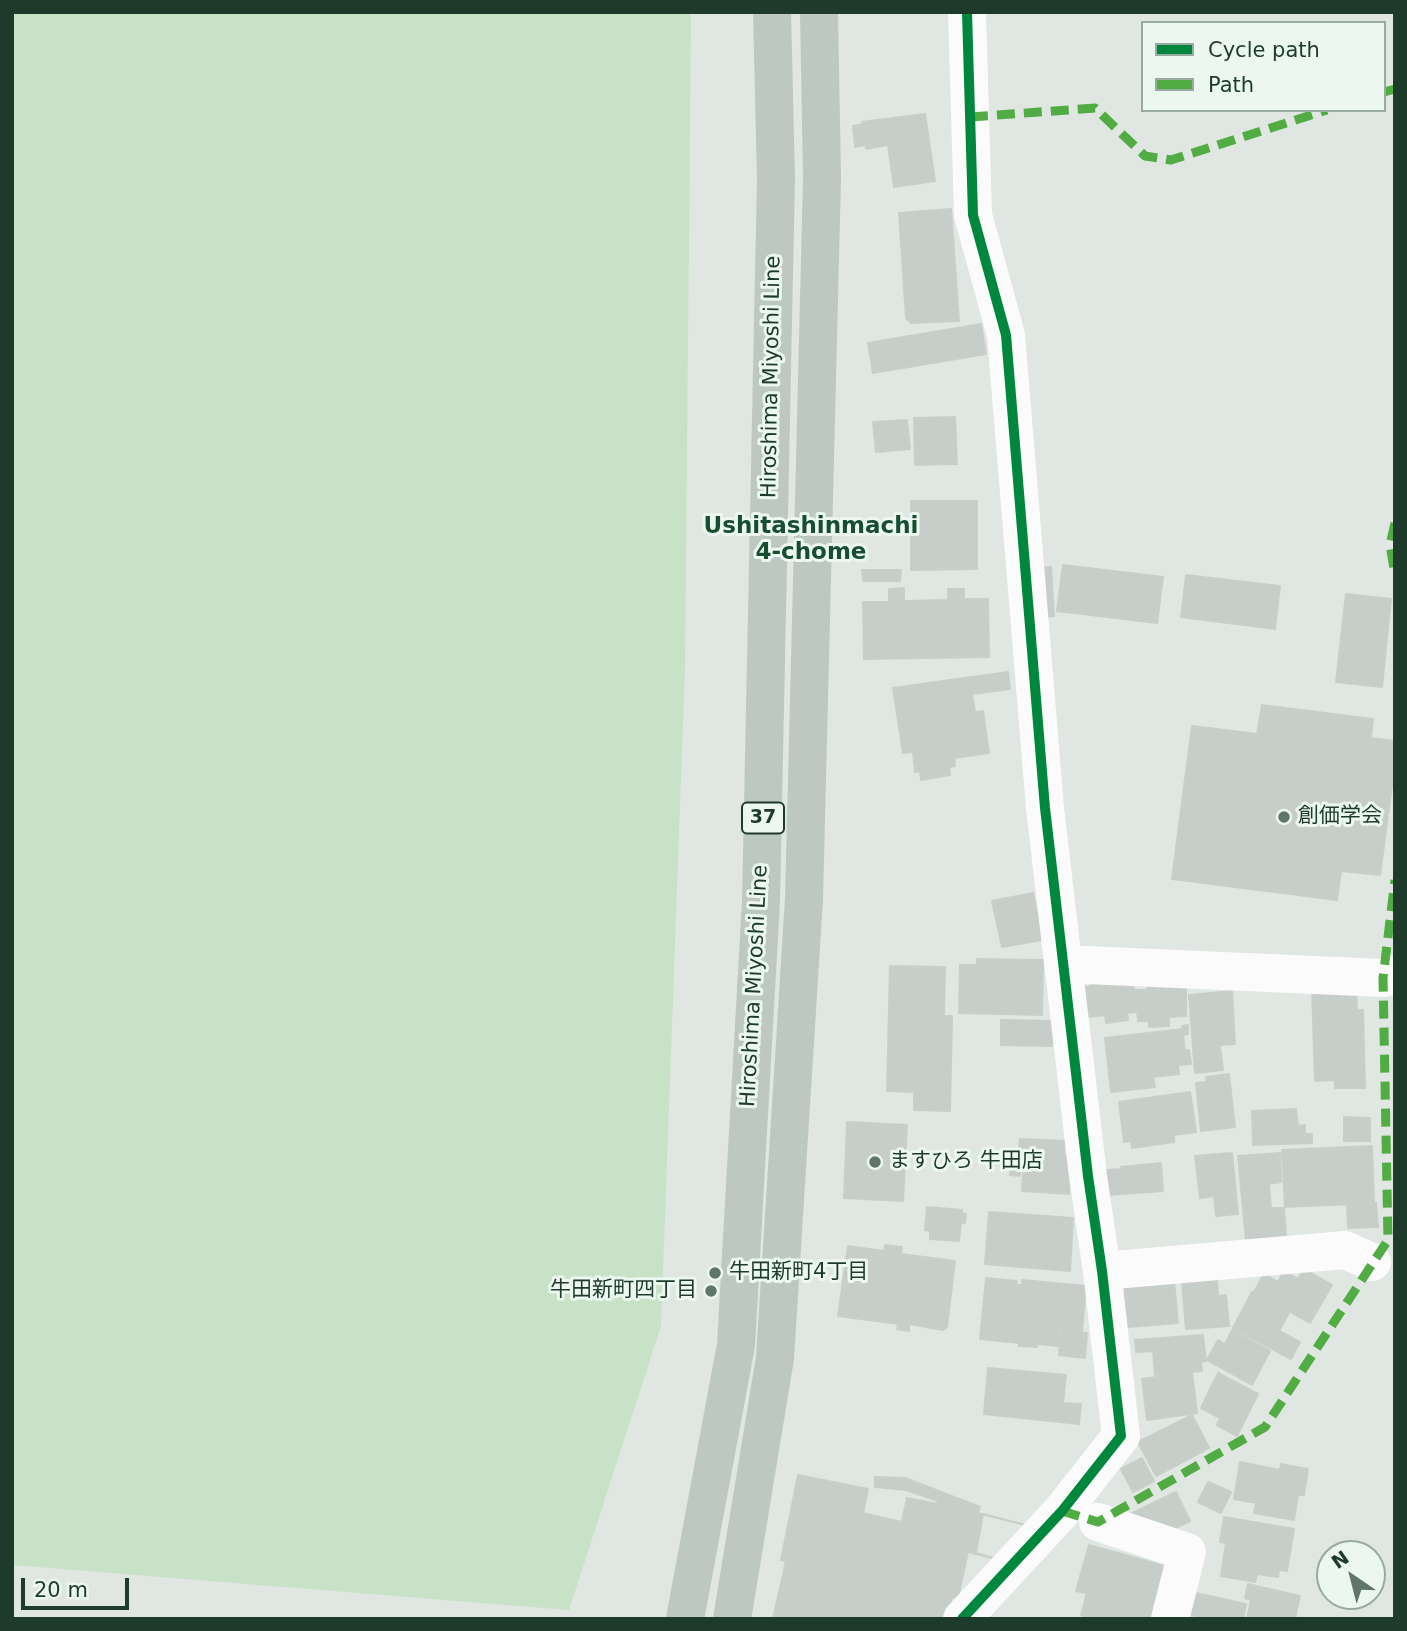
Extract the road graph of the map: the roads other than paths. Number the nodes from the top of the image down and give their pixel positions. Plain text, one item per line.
1 (772, 12) edge
2 (819, 12) edge
3 (967, 12) edge
4 (1063, 964) junction
5 (1395, 975) edge
6 (1372, 1262) dead end
7 (1102, 1270) junction
8 (1098, 1522) dead end
9 (685, 1619) edge
10 (732, 1619) edge
11 (962, 1619) edge
12 (1170, 1619) edge

1 - 9 main road, Hiroshima Miyoshi Line / 37
2 - 10 main road, Hiroshima Miyoshi Line / 37
3 - 4 street
4 - 5 street
4 - 7 street
6 - 7 street
7 - 11 street
8 - 12 street

